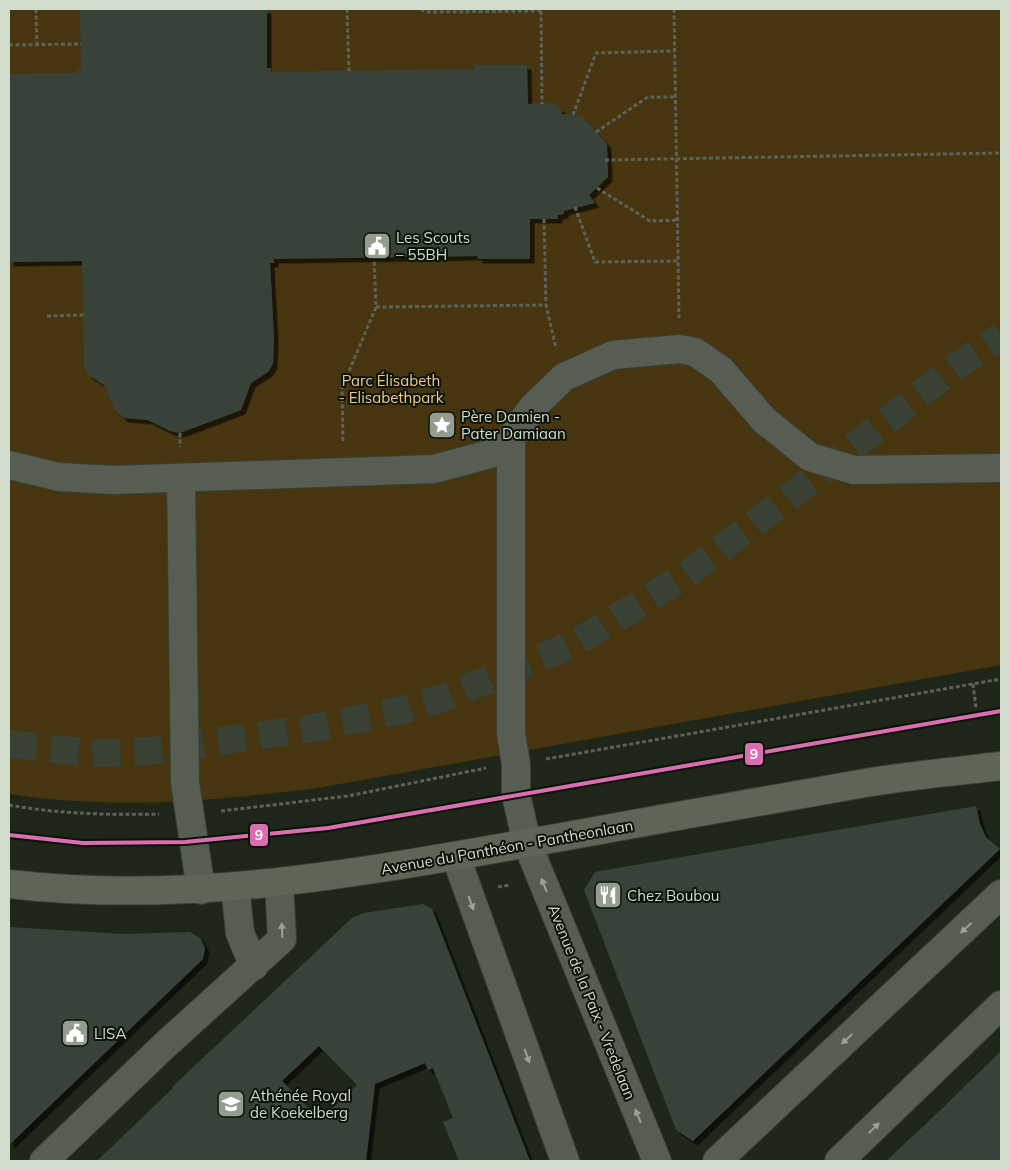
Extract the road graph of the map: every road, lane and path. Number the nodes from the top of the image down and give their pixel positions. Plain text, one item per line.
1 (36, 9) edge
2 (347, 9) edge
3 (421, 9) edge
4 (674, 9) edge
5 (541, 10) edge
6 (81, 44) dead end
7 (9, 45) edge
8 (37, 45) junction
9 (674, 51) junction
10 (348, 71) dead end
11 (675, 97) junction
12 (542, 104) dead end
13 (573, 115) dead end
14 (596, 132) dead end
15 (1001, 153) edge
16 (675, 159) junction
17 (605, 160) dead end
18 (598, 188) dead end
19 (575, 207) dead end
20 (544, 219) dead end
21 (677, 220) junction
22 (374, 257) dead end
23 (677, 261) junction
24 (546, 304) junction
25 (376, 307) junction
26 (84, 315) dead end
27 (47, 316) dead end
28 (679, 349) junction
29 (564, 378) junction
30 (510, 438) junction
31 (9, 465) edge
32 (1001, 468) edge
33 (344, 472) junction
34 (181, 478) junction
35 (973, 684) dead end
36 (976, 708) dead end
37 (1001, 766) edge
38 (527, 843) junction
39 (456, 857) junction
40 (279, 883) junction
41 (9, 884) edge
42 (235, 887) junction
43 (200, 890) junction
44 (1001, 894) edge
45 (254, 966) junction
46 (1001, 1005) edge
47 (44, 1161) edge
48 (565, 1161) edge
49 (657, 1161) edge
50 (717, 1161) edge
51 (839, 1161) edge

1 - 8 path
2 - 10 path
3 - 5 path
4 - 9 path
5 - 12 path
6 - 8 path
7 - 8 path
9 - 11 path
9 - 13 path
11 - 14 path
11 - 16 path
15 - 16 path
16 - 17 path
16 - 21 path
18 - 21 path
19 - 23 path
20 - 24 path
21 - 23 path
22 - 25 path
23 - 28 path
24 - 25 path
24 - 29 path
25 - 33 path
26 - 27 path
28 - 29 street
28 - 32 street
29 - 30 street
30 - 33 street
30 - 38 street, Avenue de la Paix - Vredelaan
31 - 34 street
33 - 34 street
34 - 43 street
35 - 36 path
37 - 38 main road, Avenue du Panthéon - Pantheonlaan
38 - 39 main road, Avenue du Panthéon - Pantheonlaan
49 -> 38 street, Avenue de la Paix - Vredelaan
39 - 40 main road, Avenue du Panthéon - Pantheonlaan
39 -> 48 street
40 - 42 main road, Avenue du Panthéon - Pantheonlaan
45 -> 40 street
41 - 43 main road, Avenue du Panthéon - Pantheonlaan
42 - 43 main road, Avenue du Panthéon - Pantheonlaan
42 - 45 street
44 -> 50 street
45 - 47 street
51 -> 46 street

